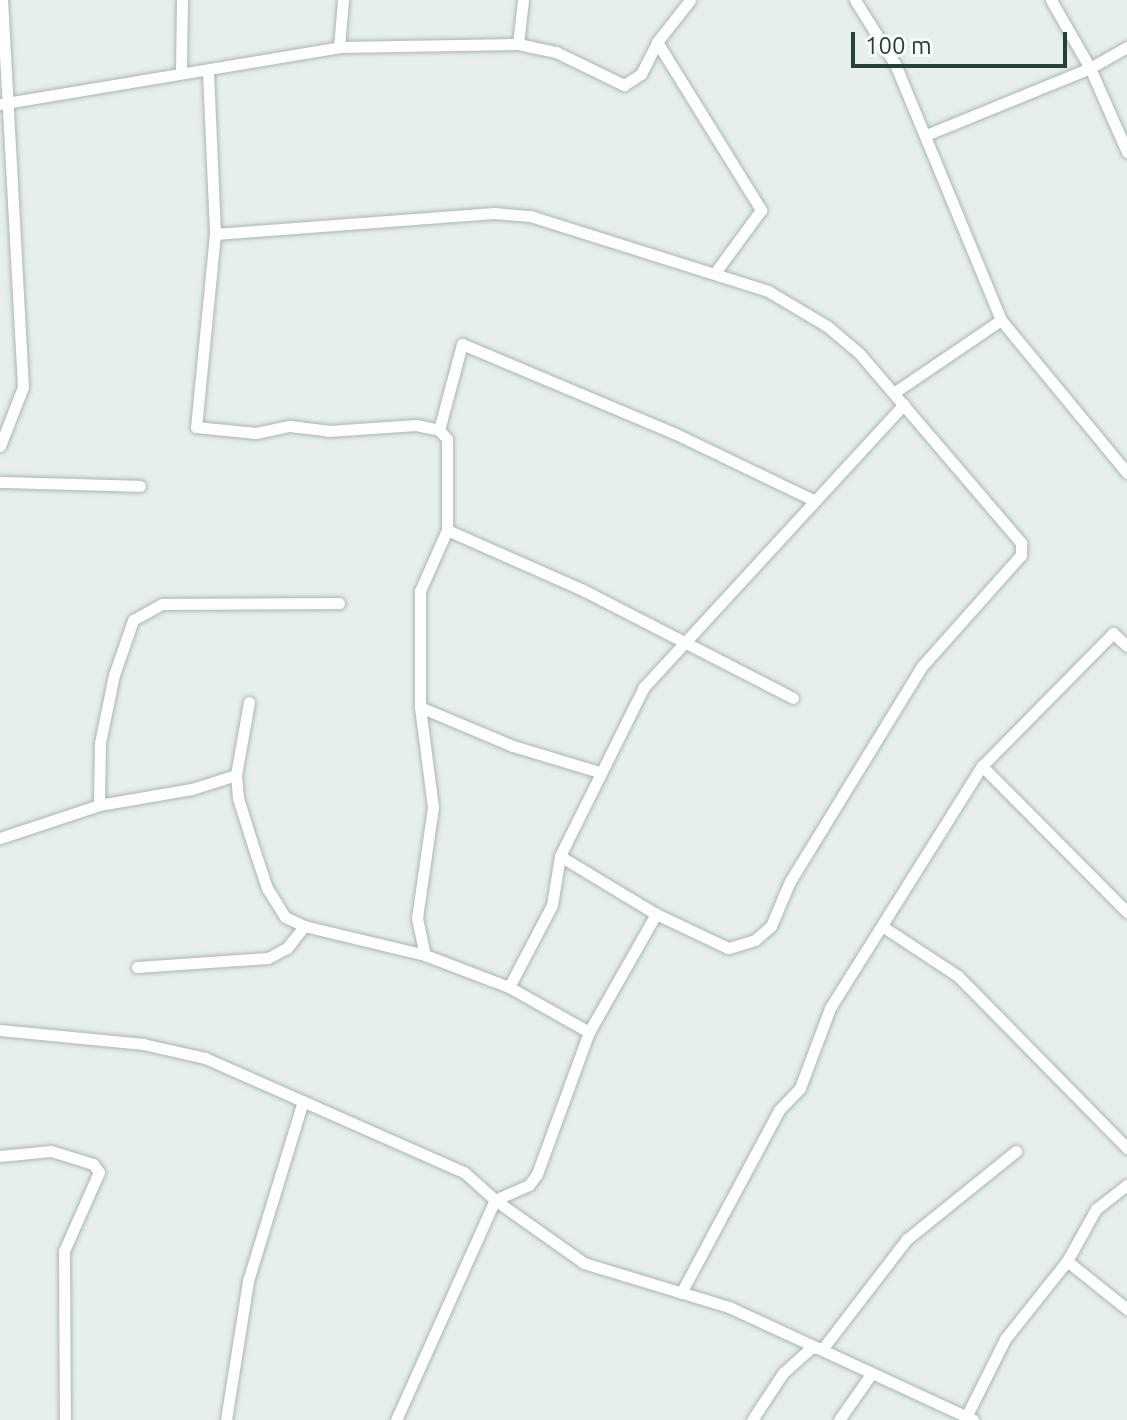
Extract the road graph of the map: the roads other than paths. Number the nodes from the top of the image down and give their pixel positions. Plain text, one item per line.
1 (2, 0) edge
2 (182, 0) edge
3 (343, 0) edge
4 (523, 0) edge
5 (690, 0) edge
6 (855, 0) edge
7 (1051, 0) edge
8 (657, 42) junction
9 (518, 44) junction
10 (339, 47) junction
11 (1127, 47) edge
12 (1090, 68) junction
13 (181, 72) junction
14 (208, 72) junction
15 (3, 104) edge
16 (926, 135) junction
17 (1127, 152) edge
18 (215, 234) junction
19 (714, 274) junction
20 (1001, 320) junction
21 (895, 392) junction
22 (904, 404) junction
23 (439, 430) junction
24 (1, 444) edge
25 (1127, 473) edge
26 (0, 482) edge
27 (140, 486) dead end
28 (813, 500) junction
29 (447, 530) junction
30 (339, 603) dead end
31 (684, 641) junction
32 (1127, 646) edge
33 (793, 698) dead end
34 (249, 702) dead end
35 (420, 707) junction
36 (982, 766) junction
37 (599, 772) junction
38 (236, 775) junction
39 (99, 805) junction
40 (0, 838) edge
41 (560, 856) junction
42 (1127, 912) edge
43 (656, 914) junction
44 (304, 926) junction
45 (885, 928) junction
46 (425, 955) junction
47 (137, 967) dead end
48 (509, 987) junction
49 (0, 1030) edge
50 (589, 1032) junction
51 (303, 1101) junction
52 (1127, 1148) edge
53 (1016, 1151) dead end
54 (0, 1156) edge
55 (1127, 1185) edge
56 (495, 1200) junction
57 (1067, 1261) junction
58 (681, 1293) junction
59 (1127, 1309) edge
60 (823, 1348) junction
61 (871, 1374) junction
62 (970, 1417) edge
63 (65, 1420) edge
64 (226, 1420) edge
65 (396, 1420) edge
66 (752, 1420) edge
67 (839, 1420) edge

1 - 15 street
2 - 13 street
3 - 10 street
4 - 9 street
5 - 8 street
6 - 16 street
7 - 12 street
8 - 9 street
8 - 19 street
9 - 10 street
10 - 14 street
11 - 12 street
12 - 16 street
12 - 17 street
13 - 14 street
13 - 15 street
14 - 18 street
15 - 24 street
16 - 20 street
18 - 19 street
18 - 23 street
19 - 21 street
20 - 21 street
20 - 25 street
21 - 22 street
22 - 28 street
22 - 43 street
23 - 28 street
23 - 29 street
26 - 27 street
28 - 31 street
29 - 31 street
29 - 35 street
30 - 39 street
31 - 33 street
31 - 37 street
32 - 36 street
34 - 38 street
35 - 37 street
35 - 46 street
36 - 42 street
36 - 45 street
37 - 41 street
38 - 39 street
38 - 44 street
39 - 40 street
41 - 43 street
41 - 48 street
43 - 50 street
44 - 46 street
44 - 47 street
45 - 52 street
45 - 58 street
46 - 48 street
48 - 50 street
49 - 51 street
50 - 56 street
51 - 56 street
51 - 64 street
53 - 60 street
54 - 63 street
55 - 57 street
56 - 58 street
56 - 65 street
57 - 59 street
57 - 62 street
58 - 60 street
60 - 61 street
60 - 66 street
61 - 62 street
61 - 67 street

